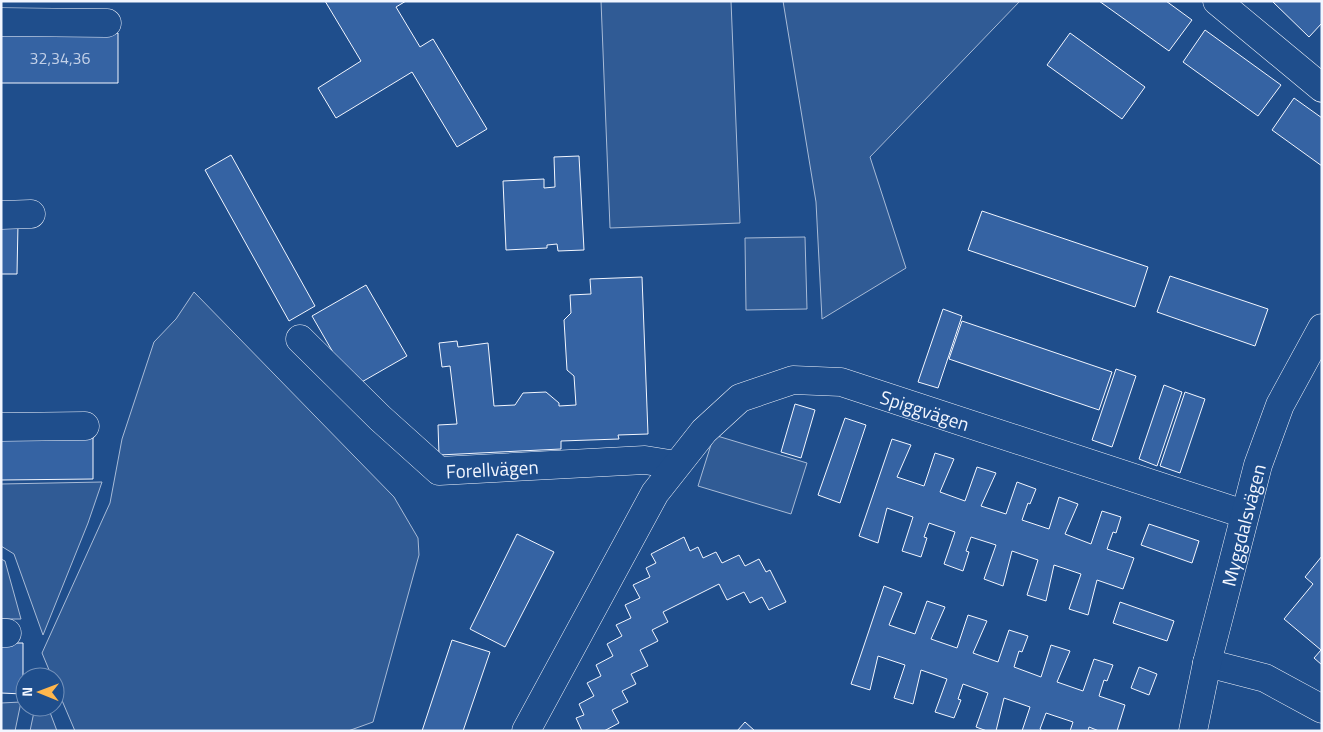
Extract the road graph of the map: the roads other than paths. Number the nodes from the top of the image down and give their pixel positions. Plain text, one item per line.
1 (1217, 1) edge
2 (1, 22) edge
3 (107, 23) dead end
4 (1322, 88) edge
5 (31, 214) dead end
6 (1, 215) edge
7 (1322, 328) edge
8 (300, 339) dead end
9 (85, 426) dead end
10 (1, 427) edge
11 (676, 465) junction
12 (1244, 514) junction
13 (1207, 663) junction
14 (1322, 709) edge
15 (526, 731) edge
16 (1193, 731) edge

1 - 4 street
2 - 3 street
5 - 6 street
7 - 12 street, Myggdalsvägen
8 - 11 street, Forellvägen
9 - 10 street
11 - 12 street, Spiggvägen
11 - 15 street, Spiggvägen
12 - 13 street, Myggdalsvägen
13 - 14 street
13 - 16 street, Myggdalsvägen

